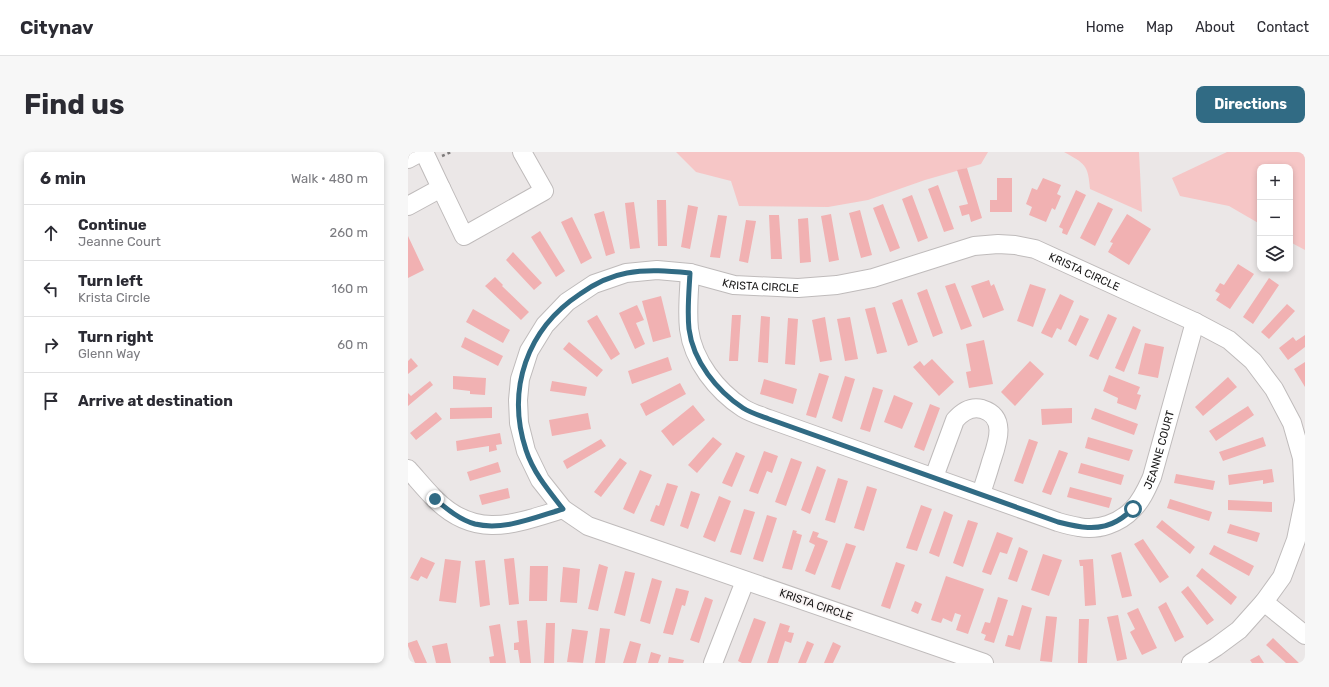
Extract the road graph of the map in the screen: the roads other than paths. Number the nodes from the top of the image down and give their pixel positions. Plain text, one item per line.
1 (422, 152) edge
2 (522, 152) edge
3 (408, 159) edge
4 (441, 188) junction
5 (408, 206) edge
6 (690, 273) junction
7 (1196, 322) junction
8 (1298, 419) edge
9 (408, 469) edge
10 (934, 477) junction
11 (981, 494) junction
12 (563, 509) junction
13 (745, 581) junction
14 (1264, 602) junction
15 (1305, 635) edge
16 (713, 663) edge
17 (984, 663) edge
18 (1191, 663) edge

1 - 3 street
1 - 4 street
2 - 4 street
4 - 5 street
6 - 7 street, KRISTA CIRCLE
6 - 10 street, JEANNE COURT
6 - 12 street, KRISTA CIRCLE
7 - 8 street, KRISTA CIRCLE
7 - 11 street, JEANNE COURT
8 - 14 street, KRISTA CIRCLE
9 - 12 street
10 - 11 street, JEANNE COURT
10 - 11 street
12 - 13 street, KRISTA CIRCLE
13 - 16 street
13 - 17 street, KRISTA CIRCLE
14 - 15 street
14 - 18 street, KRISTA CIRCLE

